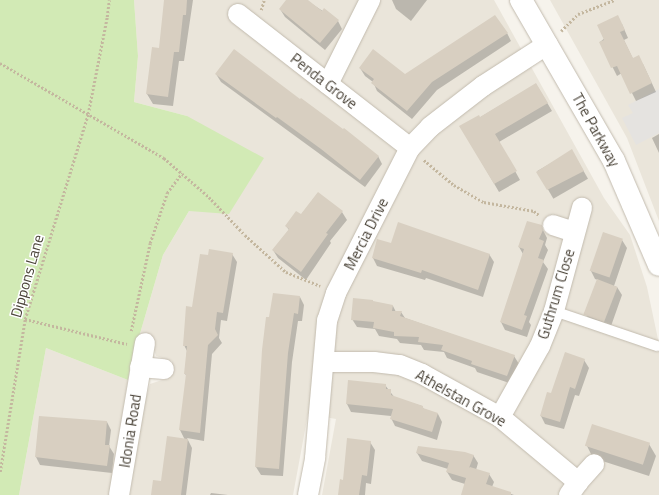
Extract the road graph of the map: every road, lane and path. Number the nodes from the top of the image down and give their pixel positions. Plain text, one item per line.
1 (109, 0) edge
2 (370, 0) edge
3 (522, 0) edge
4 (615, 0) edge
5 (238, 14) dead end
6 (548, 44) junction
7 (0, 62) edge
8 (328, 84) junction
9 (88, 114) junction
10 (410, 148) junction
11 (182, 173) junction
12 (582, 208) dead end
13 (553, 225) joint
14 (574, 232) junction
15 (659, 265) edge
16 (336, 293) junction
17 (554, 311) junction
18 (25, 319) junction
19 (145, 343) dead end
20 (657, 346) dead end
21 (325, 362) junction
22 (140, 367) junction
23 (164, 369) dead end
24 (500, 417) junction
25 (594, 464) dead end
26 (0, 472) edge
27 (574, 489) edge
28 (119, 495) edge
29 (308, 495) edge

1 - 9 path, Dippons Lane
2 - 8 street
3 - 6 street, The Parkway
4 - 6 path
5 - 8 street, Penda Grove
6 - 10 street, Mercia Drive
6 - 15 street, The Parkway
7 - 9 path
8 - 10 street, Penda Grove
9 - 11 path
9 - 18 path, Dippons Lane
10 - 13 path
10 - 16 street, Mercia Drive
11 - 16 path
11 - 18 path
12 - 14 street, Guthrum Close
13 - 14 street, Guthrum Close
14 - 17 street, Guthrum Close
16 - 21 street, Mercia Drive
17 - 20 lane
17 - 24 street, Guthrum Close
18 - 26 path, Dippons Lane
19 - 22 street, Idonia Road
21 - 24 street, Athelstan Grove
21 - 29 street, Mercia Drive
22 - 23 street
22 - 28 street, Idonia Road
24 - 27 street, Athelstan Grove
25 - 27 street, Athelstan Grove

